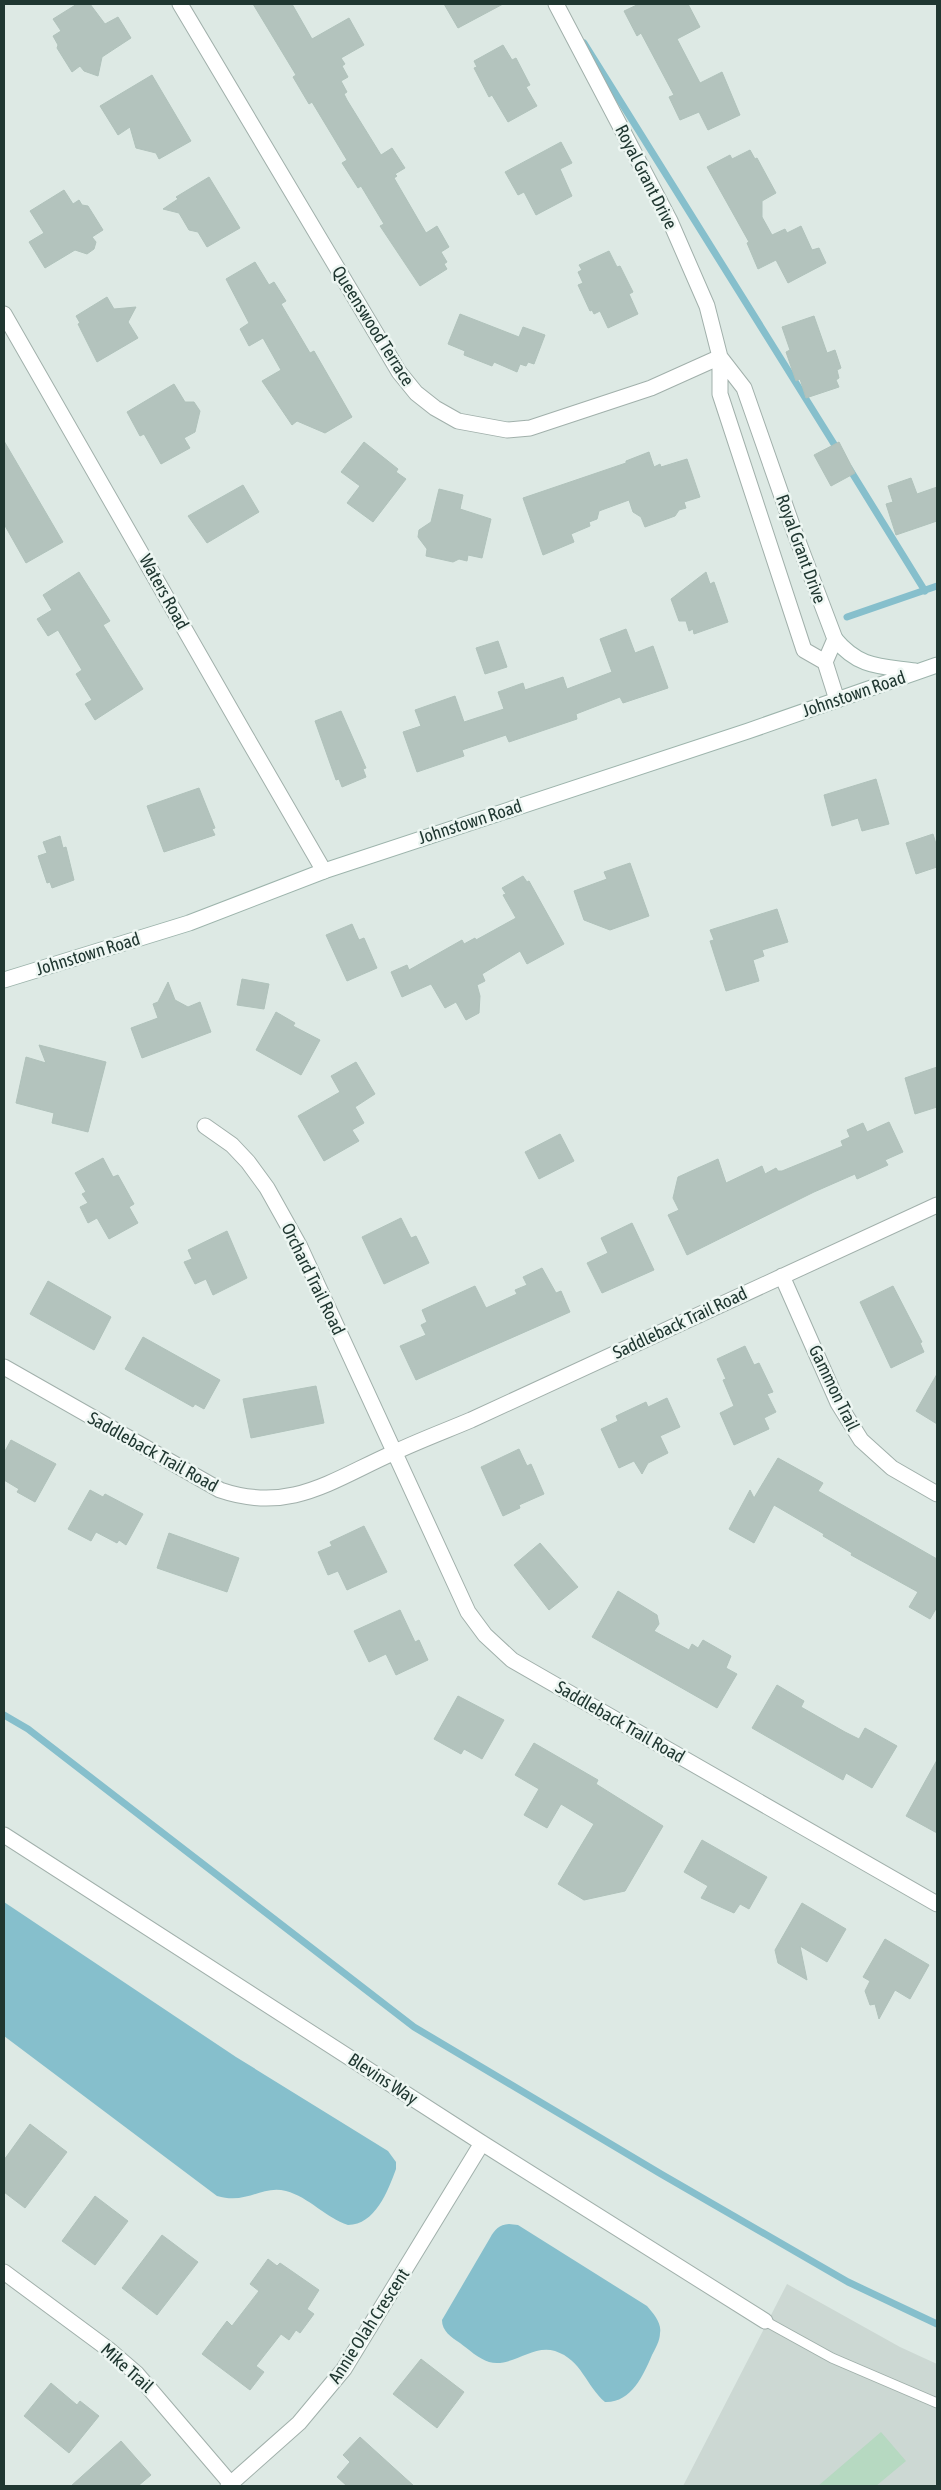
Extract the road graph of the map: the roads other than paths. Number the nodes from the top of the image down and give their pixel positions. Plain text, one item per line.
1 (180, 4) edge
2 (556, 4) edge
3 (4, 314) edge
4 (720, 357) junction
5 (835, 639) junction
6 (825, 662) junction
7 (937, 666) edge
8 (919, 672) junction
9 (837, 700) junction
10 (324, 871) junction
11 (4, 980) edge
12 (205, 1126) dead end
13 (937, 1205) edge
14 (782, 1276) junction
15 (4, 1367) edge
16 (394, 1452) junction
17 (937, 1494) edge
18 (4, 1835) edge
19 (937, 1904) edge
20 (482, 2143) junction
21 (4, 2272) edge
22 (765, 2321) joint
23 (937, 2403) edge
24 (230, 2485) edge

1 - 4 street, Queenswood Terrace
2 - 4 street, Royal Grant Drive
3 - 10 street, Waters Road
4 - 5 street, Royal Grant Drive
4 - 6 street, Royal Grant Drive
5 - 6 street
5 - 8 street
6 - 9 street
7 - 8 street, Johnstown Road
8 - 9 street, Johnstown Road
9 - 10 street, Johnstown Road
10 - 11 street, Johnstown Road
12 - 16 street, Orchard Trail Road
13 - 14 street, Saddleback Trail Road
14 - 16 street, Saddleback Trail Road
14 - 17 street, Gammon Trail
15 - 16 street, Saddleback Trail Road
16 - 19 street, Saddleback Trail Road
18 - 20 street, Blevins Way
20 - 22 street, Blevins Way
20 - 24 street, Annie Olah Crescent
21 - 24 street, Mike Trail
22 - 23 lane

